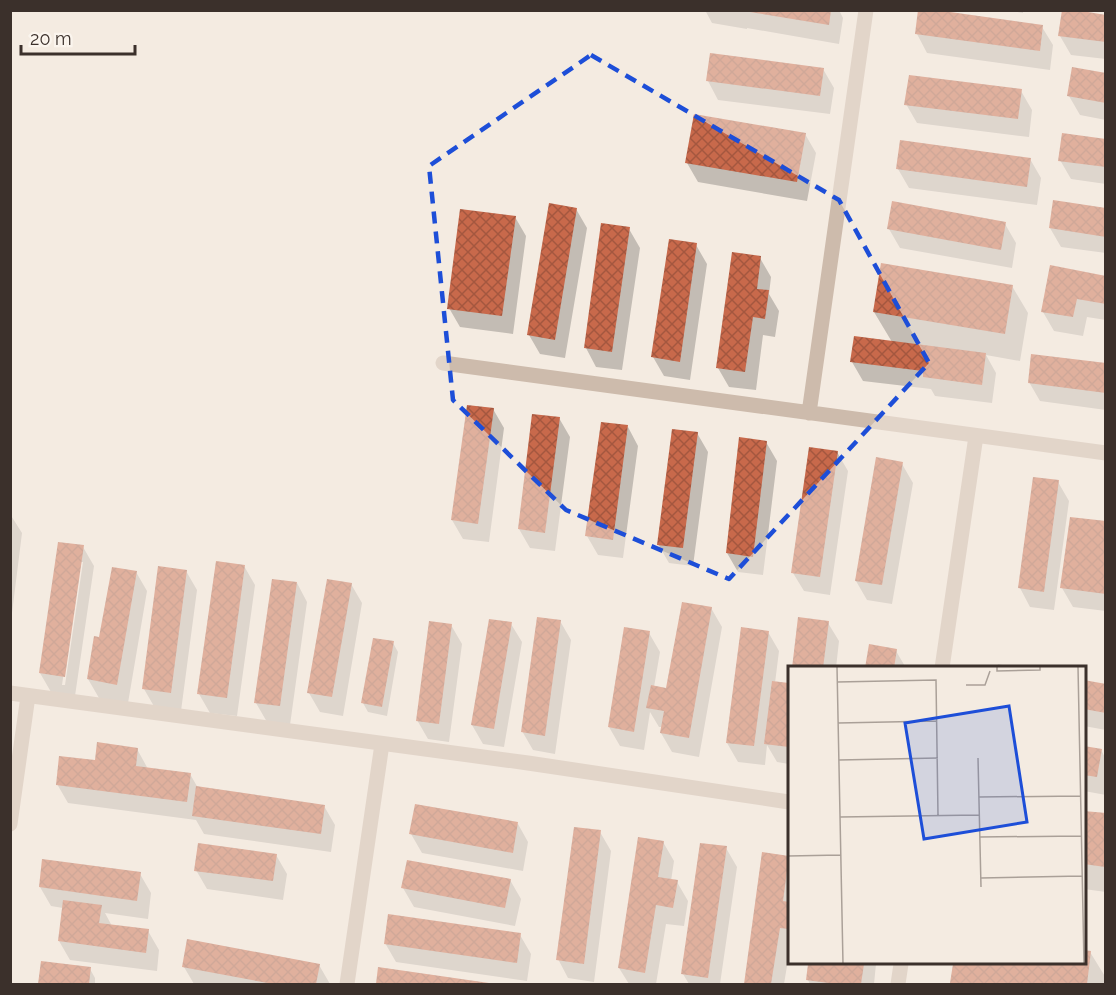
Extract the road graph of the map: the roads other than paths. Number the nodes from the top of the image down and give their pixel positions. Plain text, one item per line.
1 (866, 10) edge
2 (442, 363) dead end
3 (809, 413) junction
4 (976, 436) junction
5 (1106, 453) edge
6 (942, 666) edge
7 (10, 693) edge
8 (28, 696) junction
9 (381, 744) junction
10 (788, 802) edge
11 (10, 824) edge
12 (900, 965) edge
13 (347, 984) edge
14 (898, 984) edge

1 - 3 street
2 - 3 street
3 - 4 street
4 - 5 street
4 - 6 street
7 - 8 street
8 - 9 street
8 - 11 street
9 - 10 street
9 - 13 street
12 - 14 street

